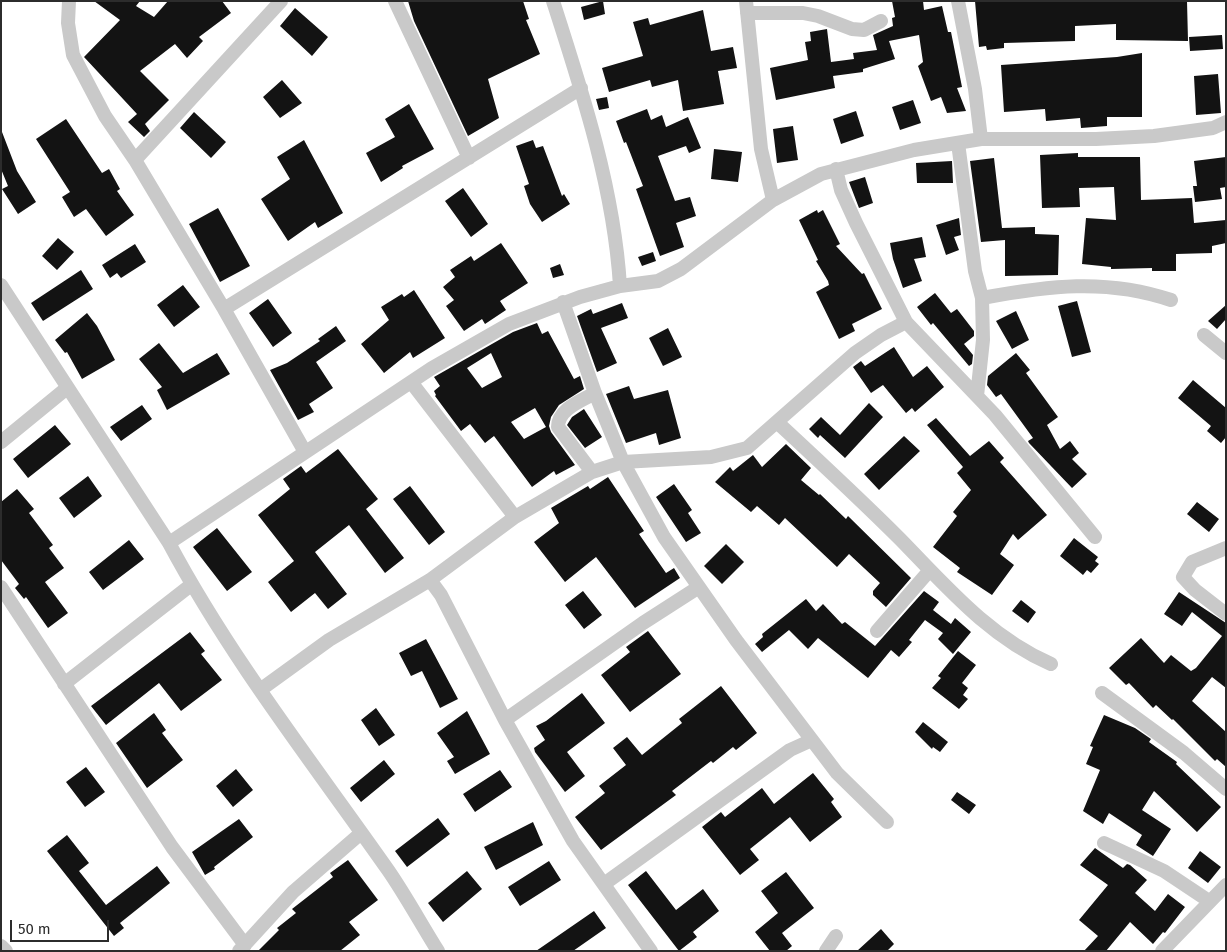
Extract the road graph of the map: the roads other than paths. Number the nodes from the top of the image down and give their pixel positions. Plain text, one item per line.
1 (69, 1) edge
2 (281, 1) edge
3 (394, 1) edge
4 (553, 1) edge
5 (958, 1) edge
6 (746, 7) edge
7 (881, 20) dead end
8 (581, 88) junction
9 (1226, 122) edge
10 (981, 139) junction
11 (958, 143) junction
12 (469, 158) junction
13 (135, 160) junction
14 (836, 169) junction
15 (773, 200) junction
16 (1, 285) edge
17 (620, 286) junction
18 (982, 298) junction
19 (1171, 300) dead end
20 (563, 302) junction
21 (224, 309) junction
22 (906, 322) junction
23 (1204, 335) dead end
24 (1226, 353) edge
25 (411, 382) junction
26 (67, 388) junction
27 (595, 393) junction
28 (977, 396) junction
29 (778, 423) junction
30 (1, 442) edge
31 (305, 452) junction
32 (623, 462) junction
33 (592, 472) junction
34 (515, 517) junction
35 (1095, 537) dead end
36 (169, 543) junction
37 (1226, 548) edge
38 (930, 570) junction
39 (430, 580) junction
40 (191, 585) junction
41 (1, 587) edge
42 (699, 587) junction
43 (1226, 614) edge
44 (877, 631) dead end
45 (1051, 664) dead end
46 (64, 684) junction
47 (260, 690) junction
48 (1102, 693) dead end
49 (505, 720) junction
50 (812, 740) junction
51 (1226, 789) edge
52 (888, 822) dead end
53 (360, 834) junction
54 (1104, 842) dead end
55 (604, 884) junction
56 (1226, 885) edge
57 (1209, 901) junction
58 (836, 936) dead end
59 (1, 946) edge
60 (242, 948) edge
61 (6, 951) edge
62 (438, 951) edge
63 (651, 951) edge
64 (826, 951) edge
65 (1162, 951) edge

1 - 13 street
2 - 13 street
3 - 12 street
4 - 8 street
5 - 10 street
6 - 7 street
6 - 15 street
8 - 12 street
8 - 17 street
9 - 10 street
10 - 11 street
11 - 14 street
11 - 18 street
12 - 21 street
13 - 21 street
14 - 15 street
14 - 22 street
15 - 17 street
16 - 26 street
17 - 20 street
18 - 19 street
18 - 28 street
20 - 25 street
20 - 27 street
21 - 31 street
22 - 28 street
22 - 29 street
23 - 24 street
25 - 31 street
25 - 34 street
26 - 30 street
26 - 36 street
27 - 32 street
27 - 33 street
28 - 35 street
29 - 32 street
29 - 38 street
31 - 36 street
32 - 33 street
32 - 42 street
33 - 34 street
34 - 39 street
36 - 40 street
37 - 43 street
38 - 44 street
38 - 45 street
39 - 47 street
39 - 49 street
40 - 46 street
40 - 47 street
41 - 46 street
42 - 49 street
42 - 50 street
46 - 60 street
47 - 53 street
48 - 51 street
49 - 55 street
50 - 52 street
50 - 55 street
53 - 60 street
53 - 62 street
54 - 57 street
55 - 63 street
56 - 57 street
57 - 65 street
58 - 64 street
59 - 61 street

